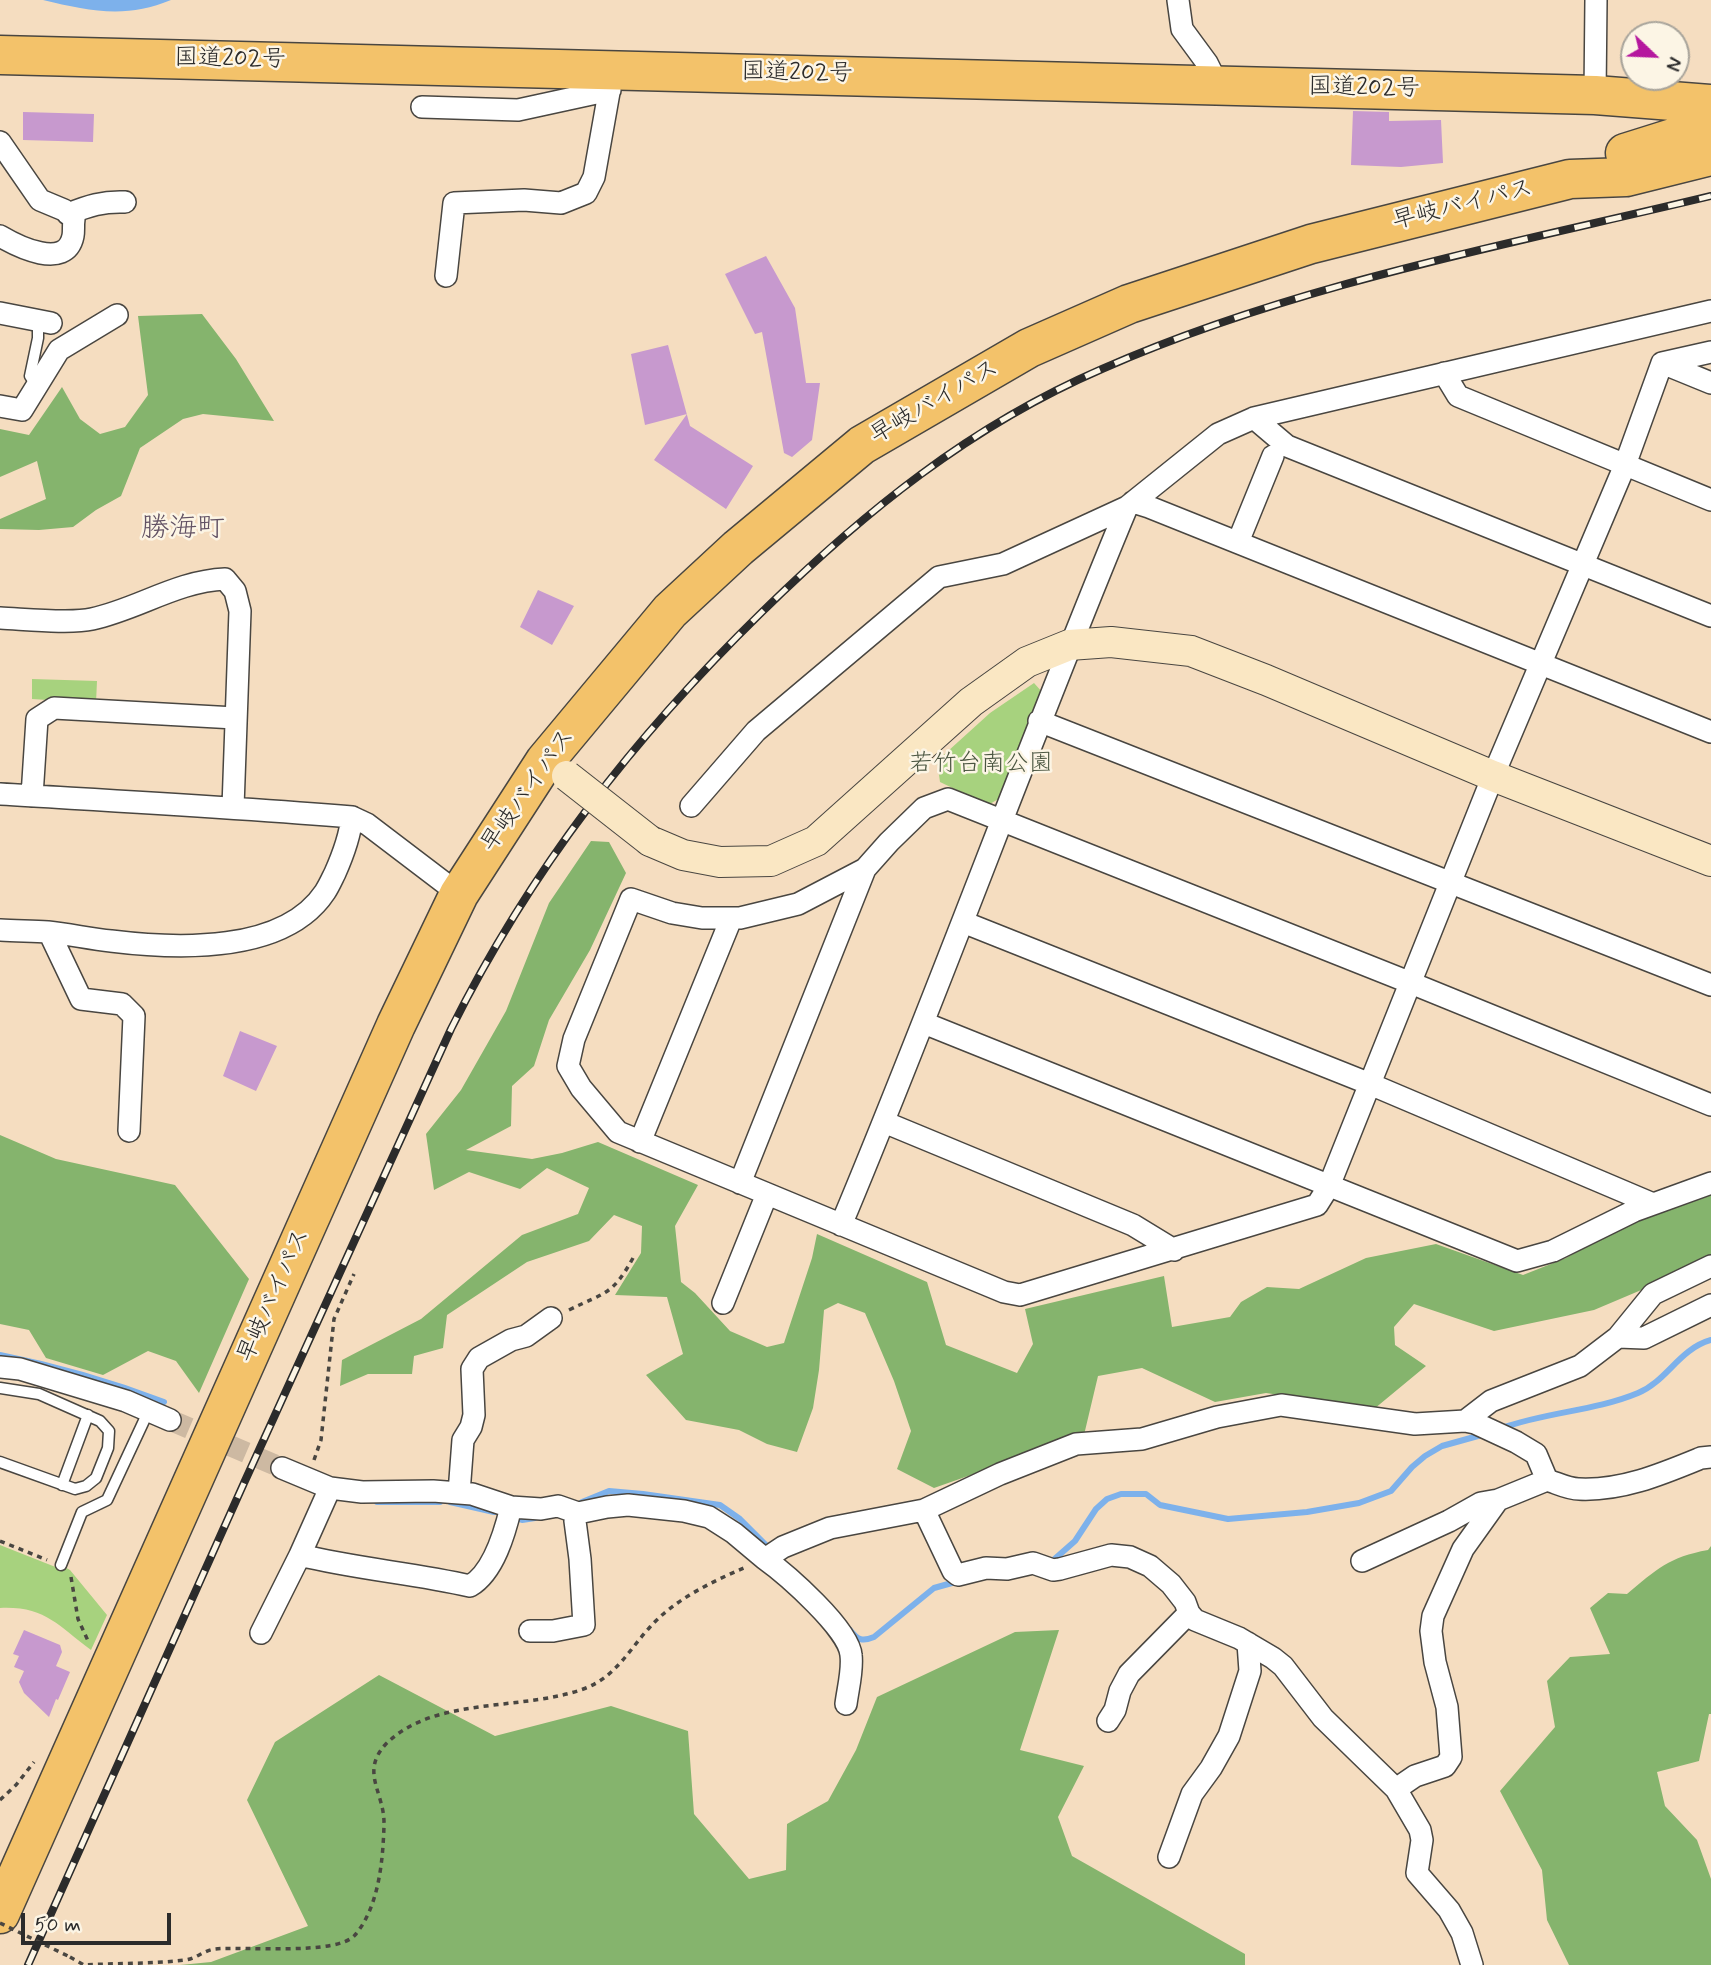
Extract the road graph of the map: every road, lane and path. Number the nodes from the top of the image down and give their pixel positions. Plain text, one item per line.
1 (1178, 0) edge
2 (1596, 0) edge
3 (0, 55) edge
4 (611, 80) junction
5 (1218, 85) junction
6 (1609, 99) junction
7 (1711, 104) edge
8 (422, 107) dead end
9 (1711, 124) edge
10 (0, 142) edge
11 (1621, 154) junction
12 (1711, 156) edge
13 (1570, 178) junction
14 (125, 202) dead end
15 (68, 214) junction
16 (0, 236) edge
17 (446, 276) dead end
18 (1711, 311) edge
19 (0, 313) edge
20 (117, 315) dead end
21 (45, 322) joint
22 (1711, 352) edge
23 (1662, 363) junction
24 (1444, 373) junction
25 (1711, 383) edge
26 (36, 386) junction
27 (0, 406) edge
28 (1254, 418) junction
29 (1273, 456) dead end
30 (1625, 465) junction
31 (1711, 500) edge
32 (1130, 504) junction
33 (1238, 542) junction
34 (1581, 565) junction
35 (1711, 616) edge
36 (0, 618) edge
37 (1069, 645) junction
38 (1541, 663) junction
39 (235, 718) junction
40 (1039, 721) junction
41 (1711, 732) edge
42 (556, 768) junction
43 (1493, 776) junction
44 (0, 793) edge
45 (32, 796) junction
46 (691, 806) dead end
47 (233, 807) junction
48 (352, 817) junction
49 (1001, 821) junction
50 (1711, 861) edge
51 (865, 869) junction
52 (1451, 883) junction
53 (459, 894) junction
54 (731, 919) junction
55 (963, 922) junction
56 (0, 930) edge
57 (49, 932) junction
58 (1411, 983) junction
59 (1711, 985) edge
60 (924, 1023) junction
61 (1370, 1084) junction
62 (1711, 1105) edge
63 (884, 1122) junction
64 (129, 1131) dead end
65 (640, 1142) junction
66 (740, 1183) junction
67 (1711, 1183) edge
68 (1329, 1186) junction
69 (767, 1194) junction
70 (1653, 1204) junction
71 (841, 1225) junction
72 (1174, 1250) junction
73 (633, 1258) dead end
74 (1711, 1266) edge
75 (354, 1274) dead end
76 (723, 1303) dead end
77 (1711, 1305) edge
78 (551, 1318) joint
79 (1618, 1337) junction
80 (0, 1367) edge
81 (0, 1388) edge
82 (149, 1410) junction
83 (88, 1415) junction
84 (170, 1420) tunnel mouth
85 (1470, 1422) junction
86 (1711, 1457) edge
87 (0, 1462) edge
88 (282, 1468) tunnel mouth
89 (306, 1478) junction
90 (1547, 1480) junction
91 (62, 1485) junction
92 (330, 1488) junction
93 (459, 1493) junction
94 (1498, 1500) junction
95 (568, 1509) junction
96 (924, 1510) junction
97 (509, 1516) junction
98 (0, 1541) edge
99 (300, 1555) junction
100 (765, 1559) junction
101 (1362, 1561) dead end
102 (61, 1565) junction
103 (1189, 1613) junction
104 (530, 1631) dead end
105 (261, 1633) dead end
106 (1248, 1643) junction
107 (91, 1650) dead end
108 (846, 1703) dead end
109 (1108, 1721) dead end
110 (1396, 1788) junction
111 (1169, 1857) dead end
112 (0, 1914) edge
113 (0, 1923) edge
114 (84, 1965) edge
115 (1472, 1965) edge

1 - 5 street
2 - 6 street
3 - 4 highway, 国道202号
4 - 5 highway, 国道202号
4 - 8 street
4 - 17 street
5 - 6 highway, 国道202号
6 - 7 highway, 国道202号
6 - 9 highway, 国道202号
6 - 11 highway
9 - 11 highway, 早岐バイパス
10 - 15 street
11 - 13 highway, 早岐バイパス
12 - 13 highway, 早岐バイパス
13 - 42 highway, 早岐バイパス
14 - 15 street
15 - 16 street
18 - 24 street
19 - 21 street
20 - 26 street
21 - 26 lane
22 - 23 street
23 - 25 street
23 - 30 street
24 - 28 street
24 - 30 street
26 - 27 street
28 - 32 street
28 - 34 street
29 - 33 street
30 - 31 street
30 - 34 street
32 - 33 street
32 - 37 street
32 - 46 street
33 - 38 street
34 - 35 street
34 - 38 street
36 - 39 street
37 - 40 street
37 - 42 street, bridge
37 - 43 street
38 - 41 street
38 - 43 street
39 - 45 street
39 - 47 street
40 - 49 street
40 - 52 street
42 - 53 highway, 早岐バイパス
43 - 50 street
43 - 52 street
44 - 45 street
45 - 47 street
47 - 48 street
48 - 53 street
48 - 57 street
49 - 51 street
49 - 55 street
49 - 58 street
51 - 54 street
51 - 66 street
52 - 58 street
52 - 59 street
53 - 112 highway, 早岐バイパス
54 - 65 street
54 - 65 street
55 - 60 street
55 - 61 street
56 - 57 street
57 - 64 street
58 - 61 street
58 - 62 street
60 - 63 street
60 - 68 street
61 - 68 street
61 - 70 street
63 - 71 street
63 - 72 street
65 - 66 street
66 - 69 street
67 - 70 street
68 - 70 street
68 - 72 street
69 - 71 street
69 - 76 street
71 - 72 street
73 - 78 path
74 - 79 street
75 - 89 path
77 - 79 street
78 - 93 street
79 - 85 street
80 - 82 street
81 - 83 lane
82 - 84 street
82 - 102 lane
83 - 91 lane
83 - 91 lane
85 - 90 street
85 - 96 street
86 - 90 street
87 - 91 lane
88 - 89 street
89 - 92 street
90 - 94 street
92 - 93 street
92 - 99 street
93 - 97 street
94 - 101 street
94 - 110 street
95 - 97 street
95 - 100 street
95 - 104 street
96 - 100 street
96 - 103 street
97 - 99 street
98 - 102 path
99 - 105 street
100 - 108 street
100 - 114 path
102 - 107 path
103 - 106 street
103 - 109 street
106 - 110 street
106 - 111 street
110 - 115 street
113 - 114 path, bridge

